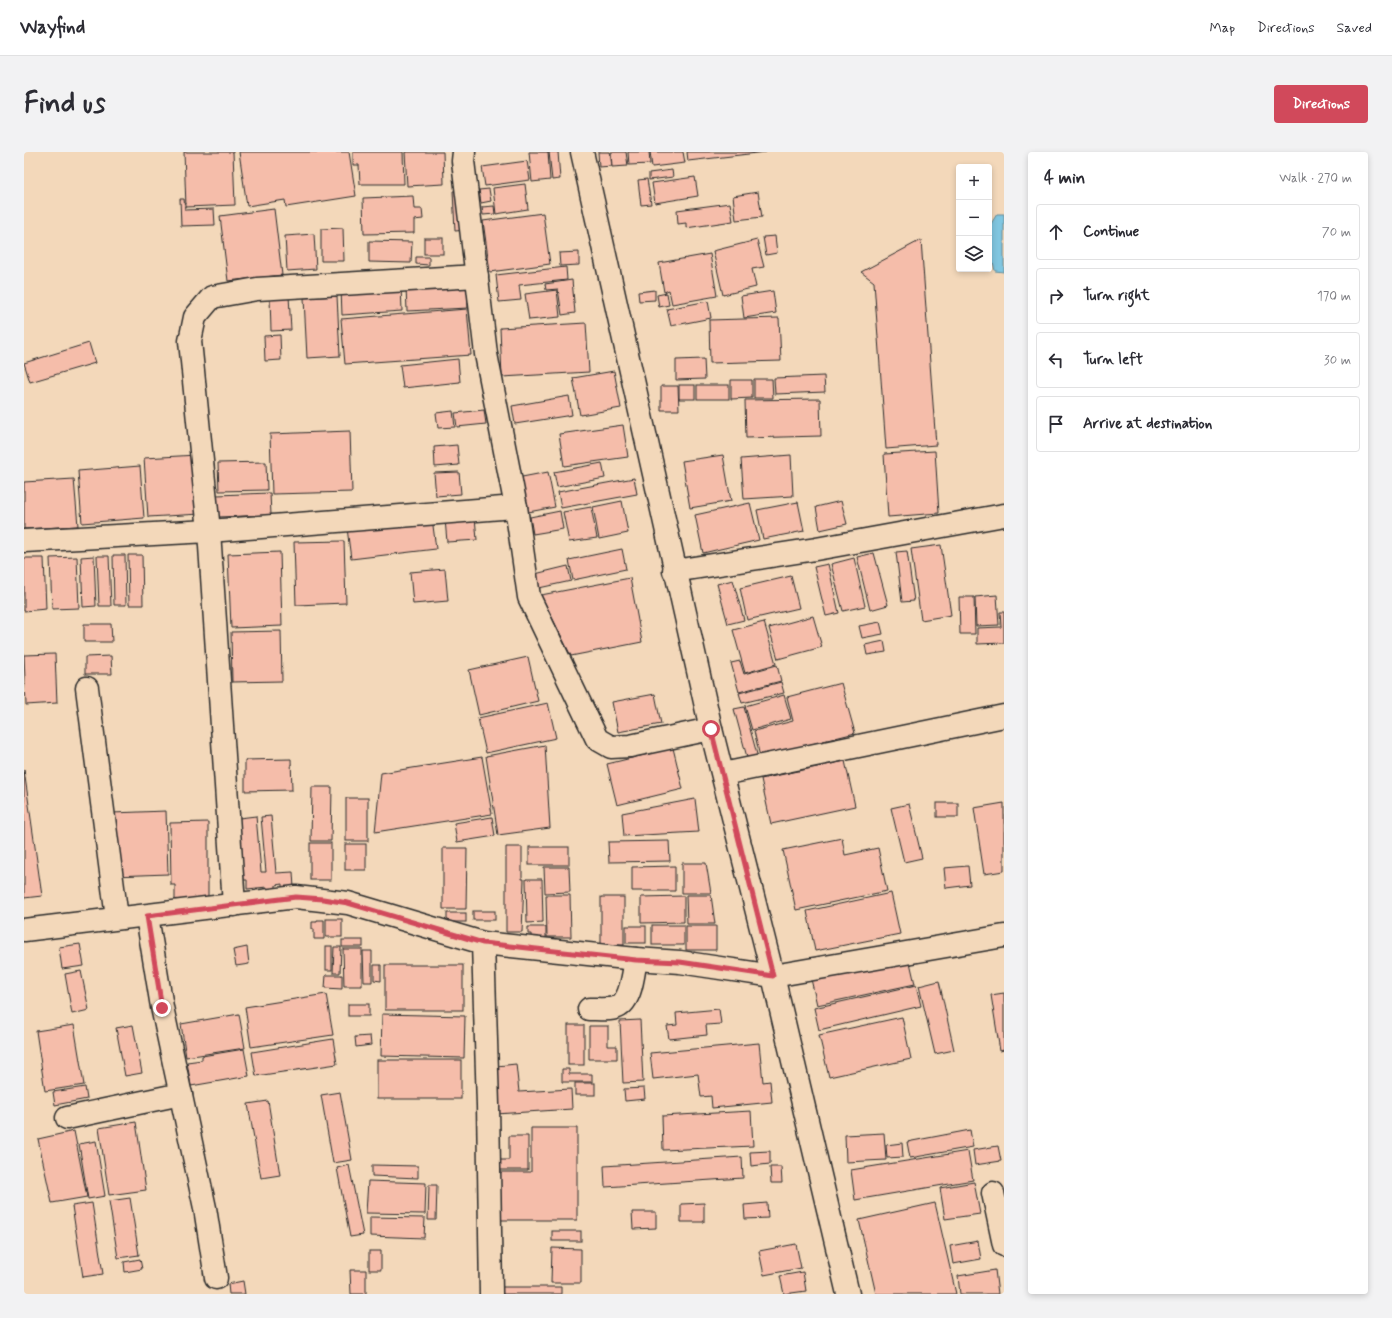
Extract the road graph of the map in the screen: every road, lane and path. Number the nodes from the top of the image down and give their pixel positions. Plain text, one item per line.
1 (464, 152) edge
2 (582, 152) edge
3 (477, 276) junction
4 (516, 507) junction
5 (1004, 515) edge
6 (209, 531) junction
7 (24, 541) edge
8 (674, 571) junction
9 (87, 688) dead end
10 (1004, 716) edge
11 (711, 729) junction
12 (723, 774) junction
13 (234, 905) junction
14 (147, 916) junction
15 (117, 918) junction
16 (24, 930) edge
17 (1004, 936) edge
18 (483, 943) junction
19 (636, 960) junction
20 (773, 976) junction
21 (589, 1010) dead end
22 (181, 1094) junction
23 (66, 1118) dead end
24 (993, 1193) dead end
25 (1004, 1245) edge
26 (216, 1278) dead end
27 (491, 1294) edge
28 (848, 1294) edge

1 - 3 street
2 - 8 street
3 - 4 street
3 - 6 street
4 - 6 street
4 - 11 street
5 - 8 street
6 - 7 street
6 - 13 street
8 - 11 street
9 - 15 street
10 - 12 street
11 - 12 street
12 - 20 street
13 - 14 street
13 - 18 street
14 - 15 street
14 - 22 street
15 - 16 street
17 - 20 street
18 - 19 street
18 - 27 street
19 - 20 street
19 - 21 street
20 - 28 street
22 - 23 street
22 - 26 street
24 - 25 street

